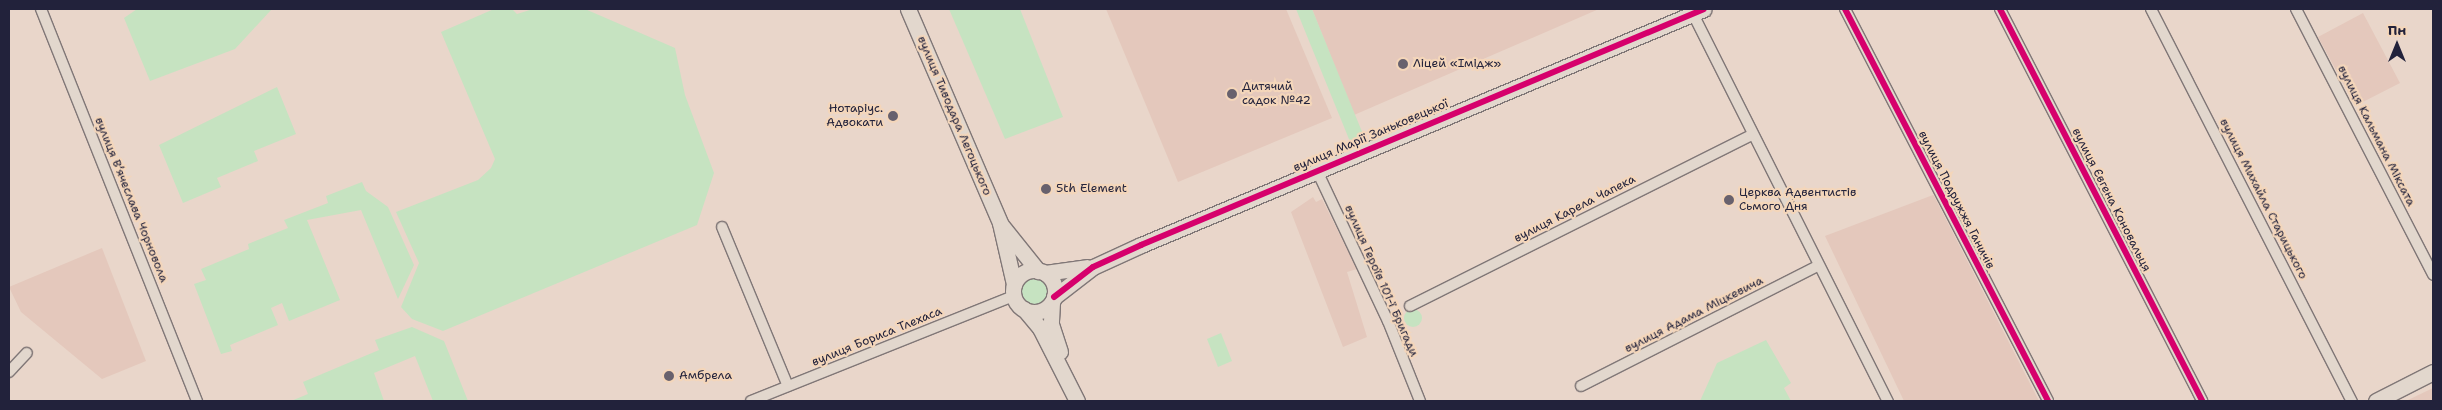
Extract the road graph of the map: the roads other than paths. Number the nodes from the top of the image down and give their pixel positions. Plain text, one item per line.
1 (41, 9) edge
2 (908, 9) edge
3 (1845, 9) edge
4 (2000, 9) edge
5 (2151, 9) edge
6 (2296, 9) edge
7 (1696, 10) edge
8 (1751, 135) junction
9 (1317, 171) junction
10 (1000, 223) junction
11 (722, 227) dead end
12 (1093, 266) junction
13 (1818, 266) junction
14 (1041, 272) junction
15 (2433, 275) edge
16 (1014, 290) junction
17 (1053, 299) junction
18 (1410, 306) dead end
19 (1024, 309) junction
20 (26, 353) dead end
21 (1063, 369) junction
22 (9, 372) edge
23 (2433, 372) edge
24 (788, 386) junction
25 (1582, 386) dead end
26 (198, 401) edge
27 (751, 401) edge
28 (1077, 401) edge
29 (1420, 401) edge
30 (1888, 401) edge
31 (2048, 401) edge
32 (2202, 401) edge
33 (2352, 401) edge
34 (2376, 401) edge

1 - 26 street, вулиця Вʼячеслава Чорновола
2 - 10 street, вулиця Тиводара Легоцького
3 - 31 street, вулиця Подружжя Ганичів
4 - 32 street, вулиця Євгена Коновальця
5 - 33 street, вулиця Михайла Старицького
6 - 15 street, вулиця Кальмана Міксата
7 - 8 street
7 - 9 street, вулиця Марії Заньковецької
8 - 13 street
8 - 18 street, вулиця Карела Чапека
9 - 12 street, вулиця Марії Заньковецької
9 - 29 street, вулиця Героїв 101-ї Бригади
10 - 14 street, вулиця Тиводара Легоцького
10 - 16 street, вулиця Тиводара Легоцького
11 - 24 street
12 - 14 street, вулиця Марії Заньковецької
12 - 17 street, вулиця Марії Заньковецької
13 - 25 street, вулиця Адама Міцкевича
13 - 30 street
14 - 16 street
14 - 17 street
16 - 19 street
16 - 24 street, вулиця Бориса Тлехаса
17 - 19 street
17 - 21 street
19 - 21 street
20 - 22 street
21 - 28 street
23 - 34 street
24 - 27 street, вулиця Бориса Тлехаса

